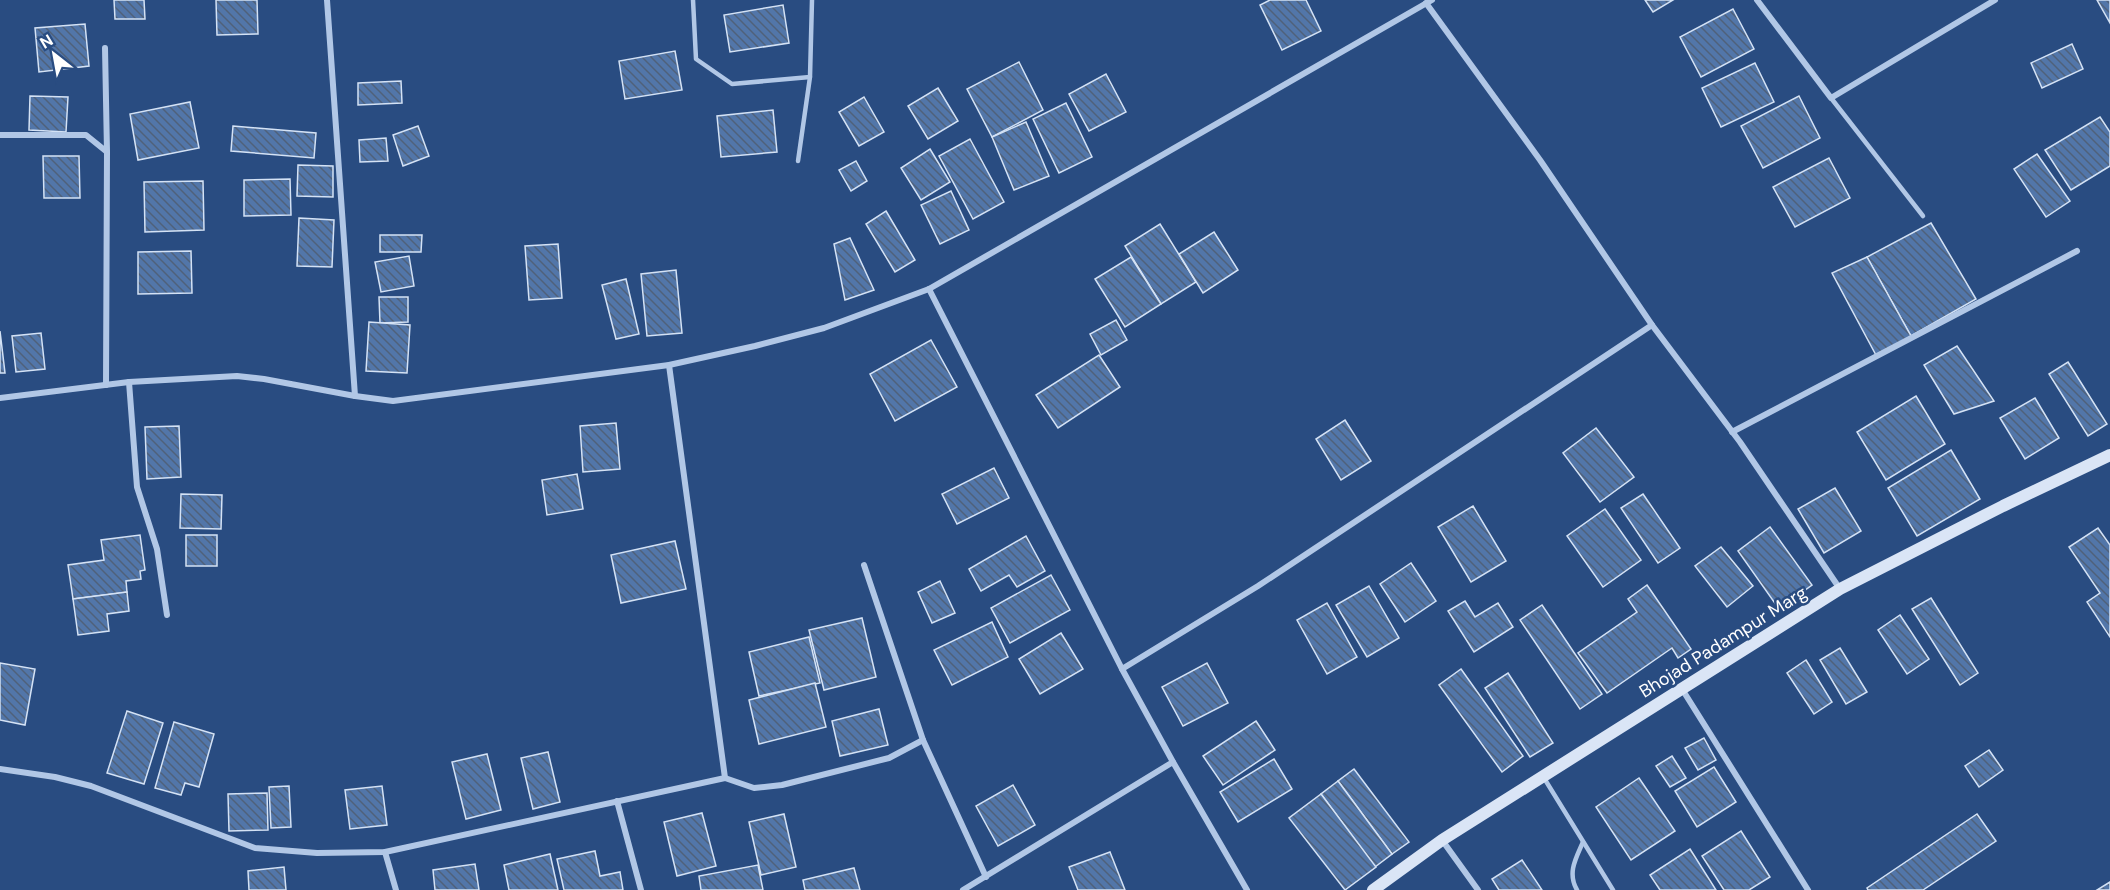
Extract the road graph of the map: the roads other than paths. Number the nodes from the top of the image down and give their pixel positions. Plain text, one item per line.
1 (327, 0) edge
2 (693, 0) edge
3 (812, 0) edge
4 (1757, 0) edge
5 (1995, 0) edge
6 (1429, 2) edge
7 (105, 48) dead end
8 (810, 77) junction
9 (1831, 98) junction
10 (0, 135) edge
11 (107, 152) junction
12 (798, 161) dead end
13 (1923, 216) dead end
14 (2077, 251) dead end
15 (929, 289) junction
16 (1652, 326) junction
17 (669, 365) junction
18 (129, 382) junction
19 (106, 385) junction
20 (355, 396) junction
21 (0, 398) edge
22 (1732, 432) junction
23 (2110, 455) edge
24 (864, 565) dead end
25 (1840, 590) junction
26 (167, 615) dead end
27 (1122, 669) junction
28 (1682, 689) junction
29 (923, 740) junction
30 (1173, 762) junction
31 (0, 769) edge
32 (1543, 776) junction
33 (725, 778) junction
34 (617, 801) junction
35 (1442, 840) junction
36 (1583, 842) junction
37 (385, 852) junction
38 (986, 877) junction
39 (396, 890) edge
40 (641, 890) edge
41 (963, 890) edge
42 (1247, 890) edge
43 (1373, 890) edge
44 (1478, 890) edge
45 (1577, 890) edge
46 (1613, 890) edge
47 (1808, 890) edge

1 - 20 street
2 - 8 lane
3 - 8 lane
4 - 9 street
5 - 9 street
6 - 15 street
6 - 16 street
7 - 11 street
8 - 12 lane
9 - 13 lane
10 - 11 street
11 - 19 street
14 - 22 street
15 - 17 street
15 - 27 street
16 - 22 street
16 - 27 street
17 - 20 street
17 - 33 street
18 - 19 street
18 - 20 street
18 - 26 street
19 - 21 street
22 - 25 street
23 - 25 street, Bhojad Padampur Marg
24 - 29 street
25 - 28 street, Bhojad Padampur Marg
27 - 30 street
28 - 32 street, Bhojad Padampur Marg
28 - 47 street
29 - 33 street
29 - 38 street
30 - 38 street
30 - 42 street
31 - 37 street
32 - 35 street, Bhojad Padampur Marg
32 - 36 lane
33 - 34 street
34 - 37 street
34 - 40 street
35 - 43 street, Bhojad Padampur Marg
35 - 44 street
36 - 45 lane
36 - 46 lane
37 - 39 street
38 - 41 street

